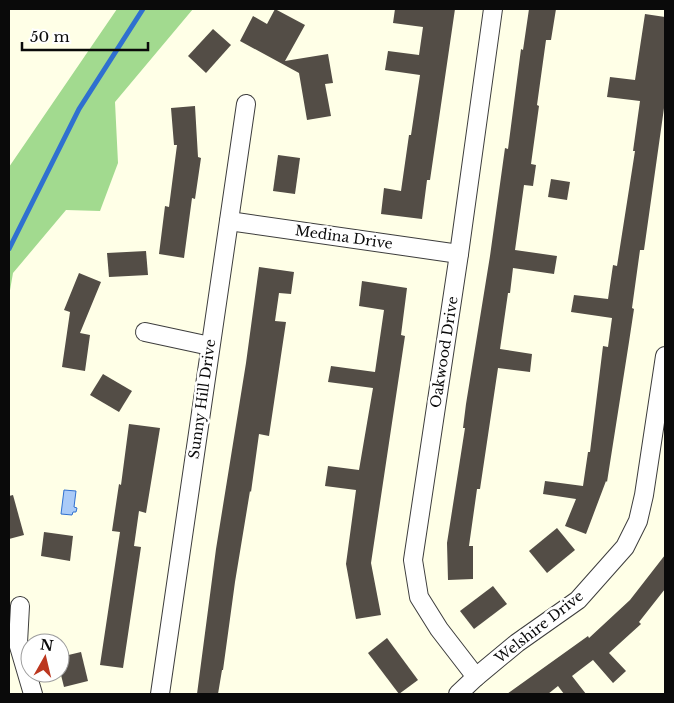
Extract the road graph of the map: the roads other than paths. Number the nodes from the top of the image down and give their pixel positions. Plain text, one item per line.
1 (493, 9) edge
2 (246, 104) dead end
3 (229, 221) junction
4 (459, 254) junction
5 (145, 332) dead end
6 (210, 346) junction
7 (665, 356) edge
8 (659, 444) edge
9 (20, 606) dead end
10 (476, 677) junction
11 (33, 694) edge
12 (160, 694) edge
13 (458, 694) edge

1 - 4 street, Oakwood Drive
2 - 3 street, Sunny Hill Drive
3 - 4 street, Medina Drive
3 - 6 street, Sunny Hill Drive
4 - 10 street, Oakwood Drive
5 - 6 street
6 - 12 street, Sunny Hill Drive
7 - 8 street, Welshire Drive
8 - 10 street, Welshire Drive
9 - 11 street
10 - 13 street, Welshire Drive

